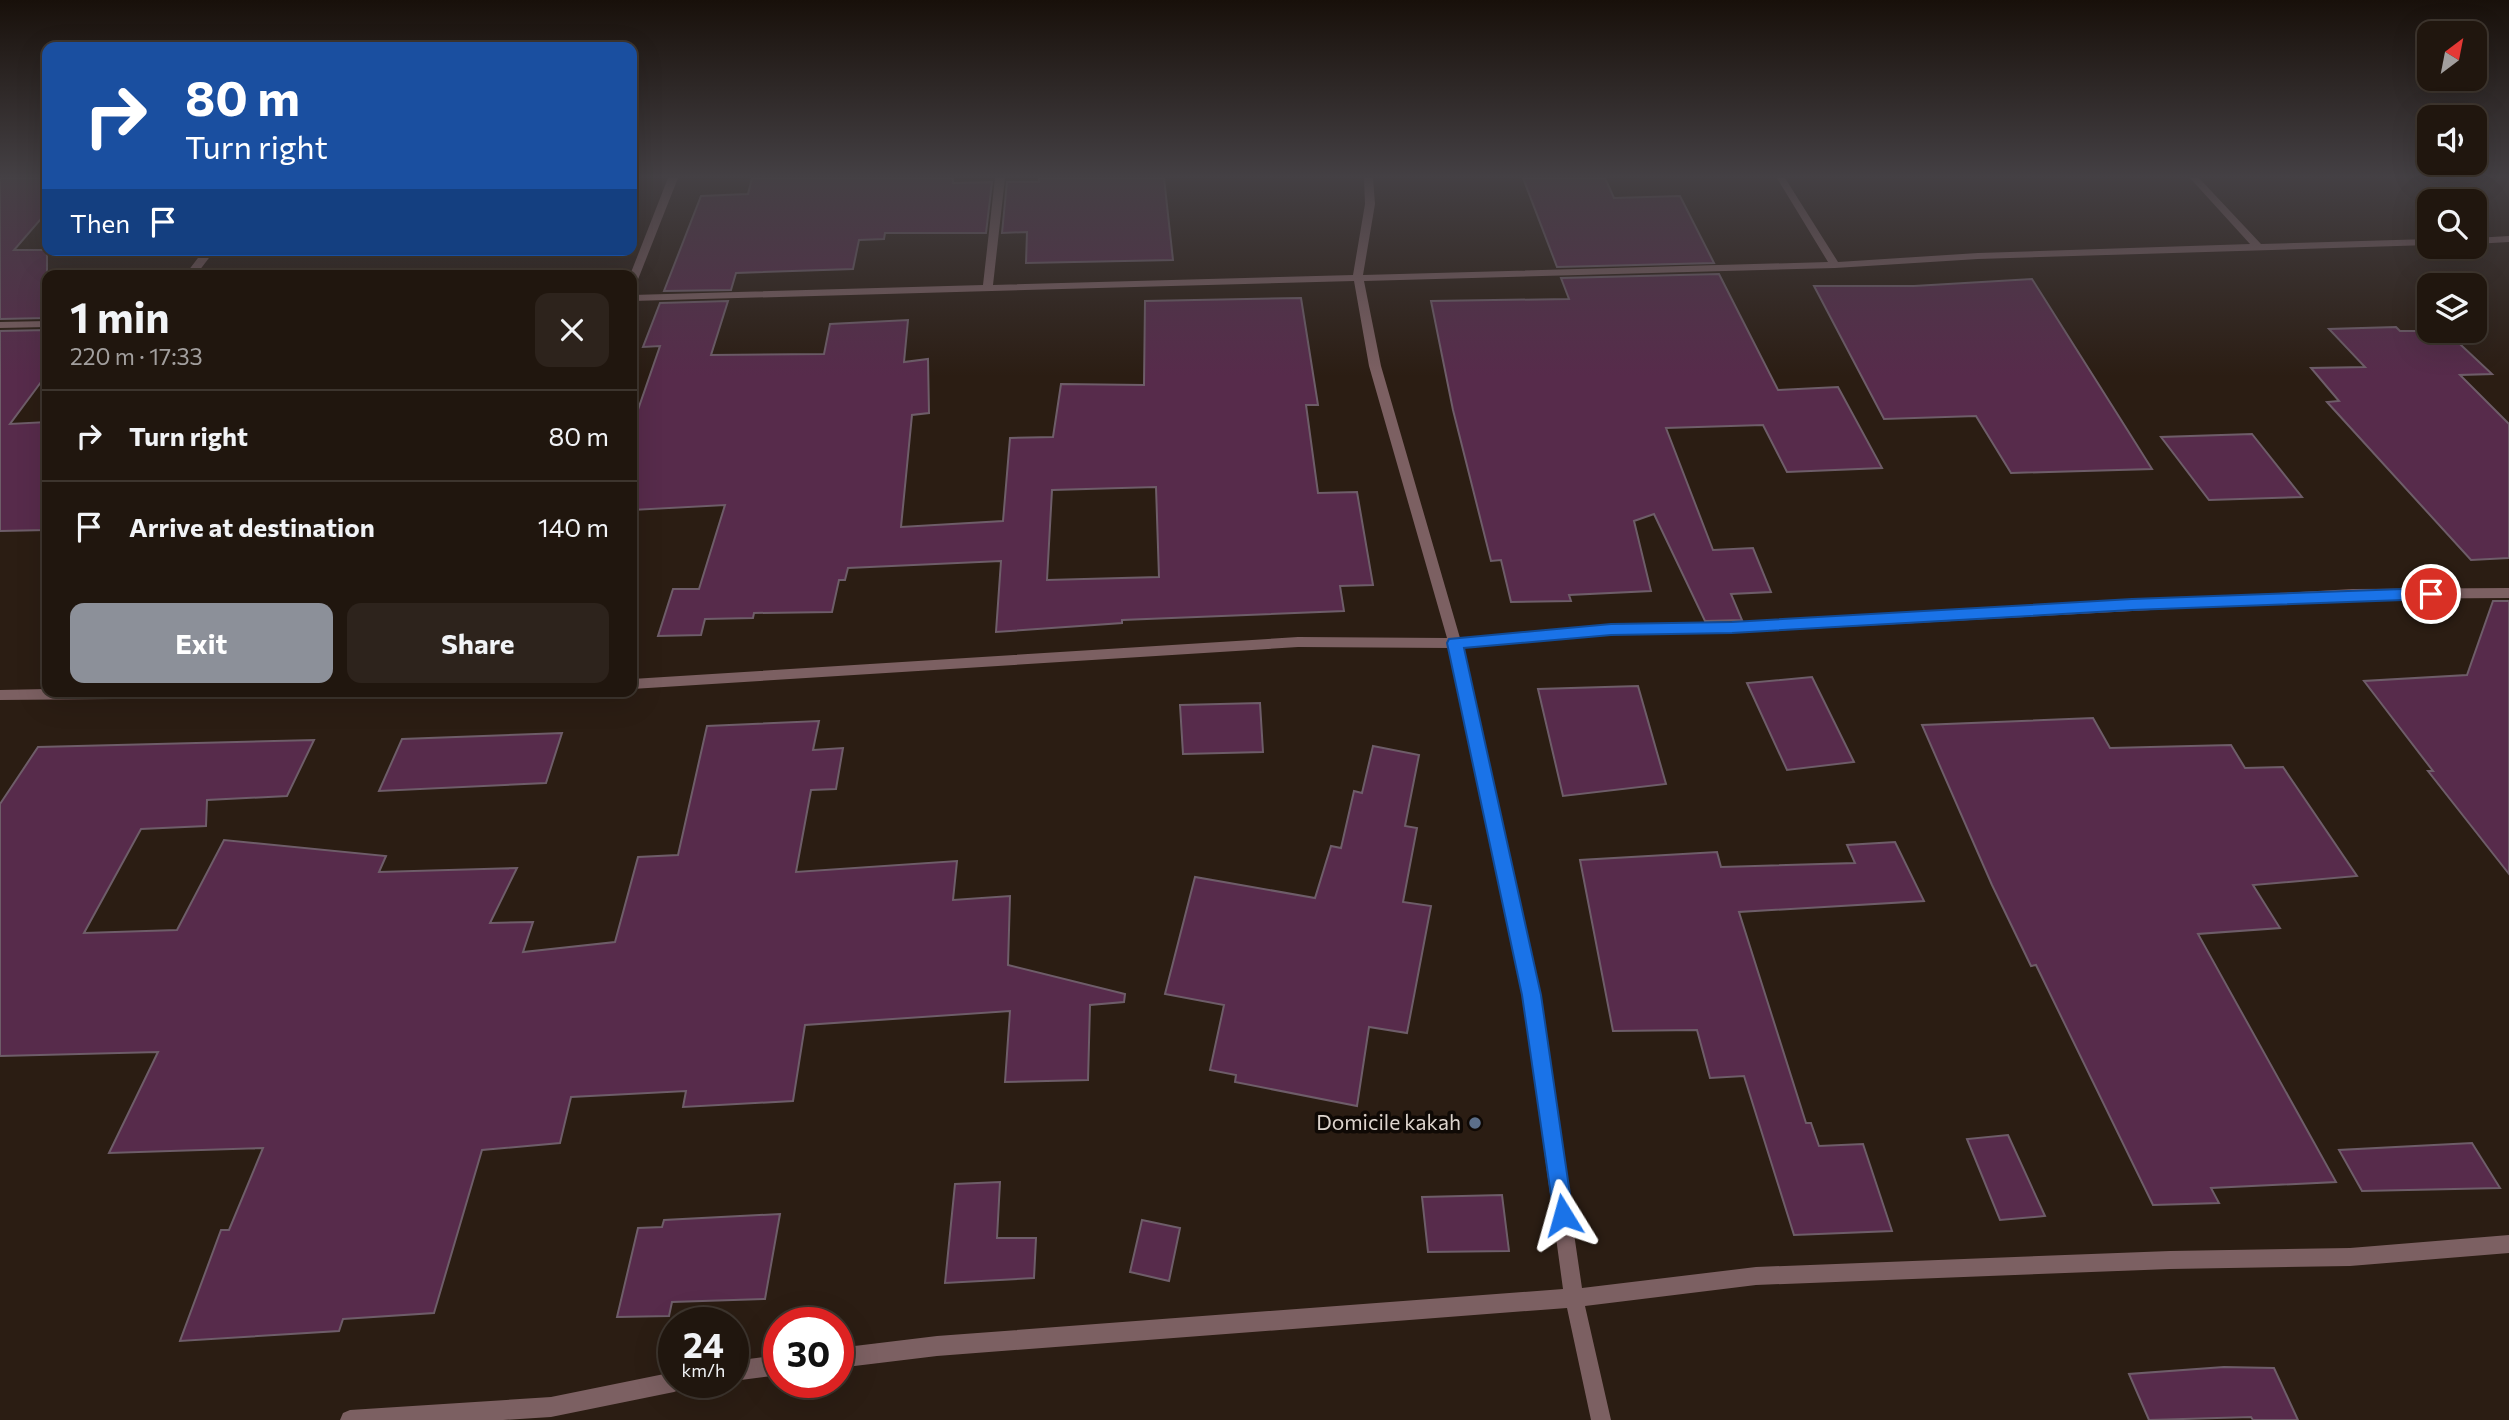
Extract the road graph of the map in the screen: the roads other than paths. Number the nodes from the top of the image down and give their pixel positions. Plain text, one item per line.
1 (647, 244) edge
2 (993, 244) edge
3 (1363, 244) edge
4 (1823, 244) edge
5 (2256, 244) edge
6 (2365, 244) edge
7 (2259, 248) junction
8 (205, 256) edge
9 (1835, 265) junction
10 (194, 270) edge
11 (637, 270) edge
12 (1358, 276) junction
13 (988, 286) junction
14 (637, 298) edge
15 (42, 324) edge
16 (0, 325) edge
17 (2509, 593) edge
18 (1455, 643) junction
19 (637, 684) edge
20 (0, 695) edge
21 (42, 695) edge
22 (2509, 1244) edge
23 (1574, 1298) junction
24 (854, 1356) edge
25 (658, 1385) edge
26 (350, 1420) edge
27 (1601, 1420) edge

1 - 11 street
2 - 13 street
3 - 12 street
4 - 9 street
5 - 7 street
6 - 7 street
7 - 9 street
8 - 10 street
9 - 12 street
12 - 13 street
12 - 18 street
13 - 14 street
15 - 16 street
17 - 18 street
18 - 19 street
18 - 23 street
20 - 21 street
22 - 23 street
23 - 24 street
23 - 27 street
25 - 26 street

